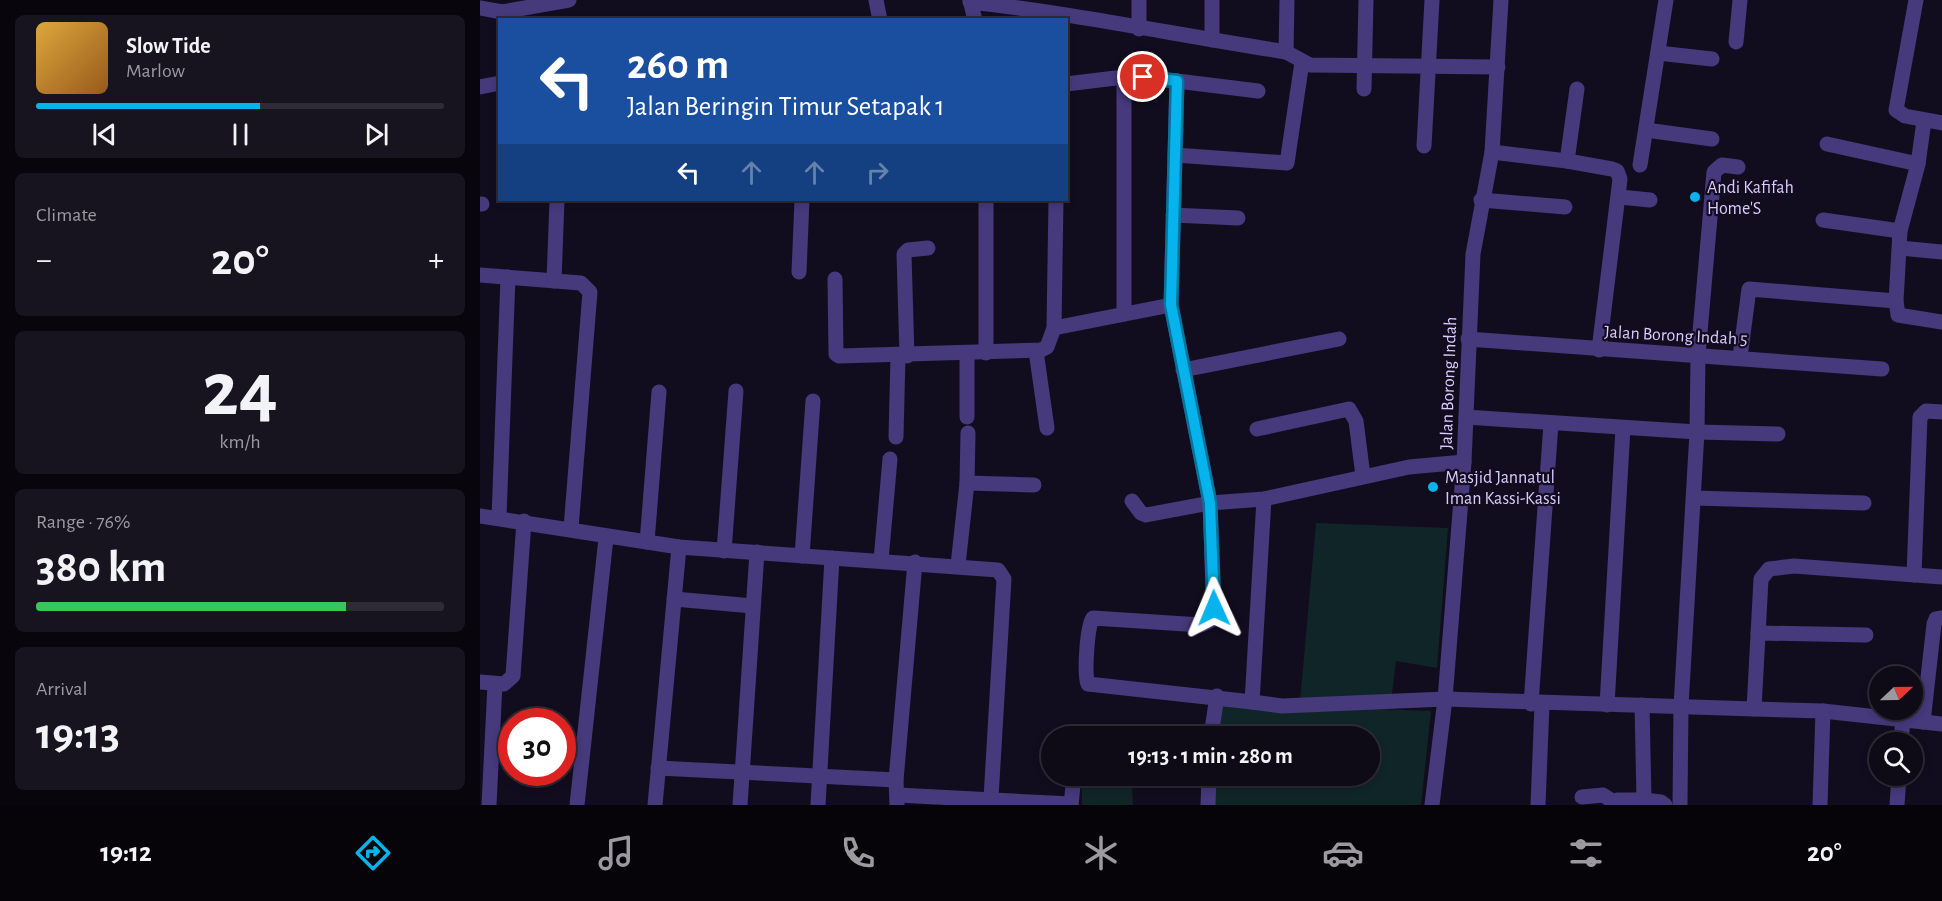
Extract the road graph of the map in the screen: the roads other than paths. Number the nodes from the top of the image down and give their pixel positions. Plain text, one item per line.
1 (569, 0) edge
2 (876, 0) edge
3 (1139, 0) edge
4 (1212, 0) edge
5 (1287, 0) edge
6 (1366, 0) edge
7 (1432, 0) edge
8 (1501, 0) edge
9 (1666, 0) edge
10 (1740, 0) edge
11 (1916, 0) edge
12 (970, 1) edge
13 (987, 2) edge
14 (1066, 7) edge
15 (480, 8) edge
16 (880, 18) edge
17 (974, 18) edge
18 (1138, 29) junction
19 (1212, 40) junction
20 (1736, 42) dead end
21 (1286, 52) junction
22 (1658, 53) junction
23 (1712, 59) dead end
24 (1302, 62) junction
25 (1364, 66) junction
26 (1430, 66) junction
27 (1498, 67) junction
28 (1124, 77) junction
29 (1177, 81) junction
30 (498, 83) edge
31 (1068, 84) edge
32 (480, 87) edge
33 (1364, 88) dead end
34 (1577, 89) dead end
35 (1258, 91) dead end
36 (1924, 121) junction
37 (1942, 123) edge
38 (1646, 129) junction
39 (1713, 139) dead end
40 (1827, 144) dead end
41 (1424, 146) dead end
42 (1492, 152) junction
43 (1175, 155) junction
44 (1567, 161) junction
45 (1918, 164) junction
46 (1640, 165) dead end
47 (1738, 167) dead end
48 (1620, 197) junction
49 (1482, 200) junction
50 (1650, 200) dead end
51 (557, 201) edge
52 (802, 201) edge
53 (986, 201) edge
54 (1056, 201) edge
55 (1565, 207) dead end
56 (1173, 215) junction
57 (1238, 218) dead end
58 (1823, 220) dead end
59 (1900, 231) junction
60 (928, 248) dead end
61 (1900, 248) junction
62 (1942, 252) edge
63 (799, 272) dead end
64 (480, 275) edge
65 (508, 278) junction
66 (835, 279) dead end
67 (554, 281) junction
68 (1896, 301) junction
69 (1171, 305) junction
70 (1124, 314) junction
71 (1942, 322) edge
72 (1054, 328) junction
73 (1339, 339) dead end
74 (1468, 339) junction
75 (1599, 350) junction
76 (1036, 351) junction
77 (967, 353) junction
78 (986, 353) junction
79 (1698, 355) junction
80 (902, 356) junction
81 (1740, 357) junction
82 (1882, 369) dead end
83 (1183, 370) junction
84 (736, 391) dead end
85 (659, 392) dead end
86 (813, 401) dead end
87 (1942, 412) edge
88 (967, 417) dead end
89 (1466, 417) junction
90 (1551, 423) junction
91 (1047, 428) dead end
92 (1623, 428) junction
93 (1257, 429) dead end
94 (1697, 432) junction
95 (968, 433) dead end
96 (1778, 434) dead end
97 (896, 437) dead end
98 (890, 459) dead end
99 (1464, 462) junction
100 (1363, 476) junction
101 (967, 483) junction
102 (1034, 485) dead end
103 (1694, 498) junction
104 (1264, 499) junction
105 (1132, 501) dead end
106 (1210, 503) junction
107 (1864, 503) dead end
108 (480, 516) edge
109 (499, 518) junction
110 (525, 521) junction
111 (571, 528) junction
112 (606, 538) junction
113 (647, 542) junction
114 (679, 547) junction
115 (724, 551) junction
116 (757, 552) junction
117 (802, 556) junction
118 (832, 558) junction
119 (881, 561) junction
120 (915, 562) junction
121 (958, 565) junction
122 (1914, 574) junction
123 (1942, 577) edge
124 (674, 599) junction
125 (753, 606) junction
126 (1942, 618) edge
127 (1758, 633) junction
128 (1866, 635) dead end
129 (487, 683) edge
130 (1217, 696) junction
131 (1445, 699) junction
132 (1252, 702) junction
133 (1537, 704) junction
134 (1607, 705) junction
135 (1642, 705) junction
136 (1681, 706) junction
137 (1754, 709) junction
138 (1823, 711) junction
139 (1869, 716) edge
140 (1910, 720) edge
141 (1923, 722) junction
142 (1942, 724) edge
143 (1212, 726) edge
144 (658, 768) junction
145 (742, 770) junction
146 (821, 774) junction
147 (1073, 786) edge
148 (1209, 786) edge
149 (1898, 786) edge
150 (897, 793) edge
151 (1582, 796) dead end
152 (991, 798) junction
153 (1644, 800) junction
154 (1071, 804) edge
155 (1613, 804) edge
156 (489, 805) edge
157 (578, 805) edge
158 (655, 805) edge
159 (740, 805) edge
160 (818, 805) edge
161 (1209, 805) edge
162 (1432, 805) edge
163 (1538, 805) edge
164 (1665, 805) edge
165 (1680, 805) edge
166 (1820, 805) edge
167 (1897, 805) edge

1 - 15 street
2 - 16 street
3 - 18 street
4 - 19 street
5 - 21 street
6 - 25 street
7 - 26 street
8 - 27 street, Jalan Borong Indah
9 - 22 street
10 - 20 street
11 - 36 street
12 - 13 street
12 - 17 street
13 - 14 street
14 - 18 street
18 - 19 street
19 - 21 street
21 - 24 street
22 - 23 street
22 - 38 street
24 - 25 street
24 - 43 street
25 - 26 street
25 - 33 street
26 - 27 street
26 - 41 street
27 - 42 street, Jalan Borong Indah
28 - 29 street
28 - 31 street
28 - 70 street
29 - 35 street
29 - 43 street
30 - 32 street
34 - 44 street
36 - 37 street
36 - 45 street
38 - 39 street
38 - 46 street
40 - 45 street
42 - 44 street
42 - 49 street, Jalan Borong Indah
43 - 56 street
44 - 48 street
45 - 59 street
47 - 79 street
48 - 50 street
48 - 75 street
49 - 55 street
49 - 74 street, Jalan Borong Indah
51 - 67 street
52 - 63 street
53 - 78 street
54 - 72 street
56 - 57 street
56 - 69 street
58 - 59 street
59 - 61 street
60 - 80 street
61 - 62 street
61 - 68 street
64 - 65 street
65 - 67 street
65 - 109 street
66 - 80 street
67 - 111 street
68 - 71 street
68 - 81 street
69 - 70 street
69 - 83 street
70 - 72 street
72 - 76 street
73 - 83 street
74 - 75 street, Jalan Borong Indah 5
74 - 89 street, Jalan Borong Indah
75 - 79 street, Jalan Borong Indah 5
76 - 78 street
76 - 91 street
77 - 78 street
77 - 80 street
77 - 88 street
79 - 81 street, Jalan Borong Indah 5
79 - 94 street
80 - 97 street
81 - 82 street, Jalan Borong Indah 5
83 - 106 street
84 - 115 street
85 - 113 street
86 - 117 street
87 - 122 street
89 - 90 street
89 - 99 street, Jalan Borong Indah
90 - 92 street
90 - 133 street
92 - 94 street
92 - 134 street
93 - 100 street
94 - 96 street
94 - 103 street
95 - 101 street
98 - 119 street
99 - 100 street
99 - 131 street, Jalan Borong Indah
100 - 104 street
101 - 102 street
101 - 121 street
103 - 107 street
103 - 136 street
104 - 106 street
104 - 132 street
105 - 106 street
106 - 130 street
108 - 109 street
109 - 110 street
110 - 111 street
110 - 129 street
111 - 112 street
112 - 113 street
112 - 157 street
113 - 114 street
114 - 115 street
114 - 124 street
115 - 116 street
116 - 117 street
116 - 125 street
117 - 118 street
118 - 119 street
118 - 146 street
119 - 120 street
120 - 121 street
120 - 150 street
121 - 152 street
122 - 123 street
122 - 127 street
124 - 125 street
124 - 144 street
125 - 145 street
126 - 141 street
127 - 128 street
127 - 137 street
129 - 156 street
130 - 132 street
130 - 143 street
131 - 132 street
131 - 133 street
131 - 162 street, Jalan Borong Indah
133 - 134 street
133 - 163 street
134 - 135 street
135 - 136 street
135 - 153 street
136 - 137 street
136 - 165 street
137 - 138 street
138 - 139 street
138 - 166 street
140 - 141 street
141 - 142 street
144 - 145 street
144 - 158 street
145 - 146 street
145 - 159 street
146 - 150 street
146 - 160 street
147 - 154 street
148 - 161 street
149 - 167 street
150 - 152 street
151 - 155 street
152 - 154 street
153 - 155 street
153 - 164 street

